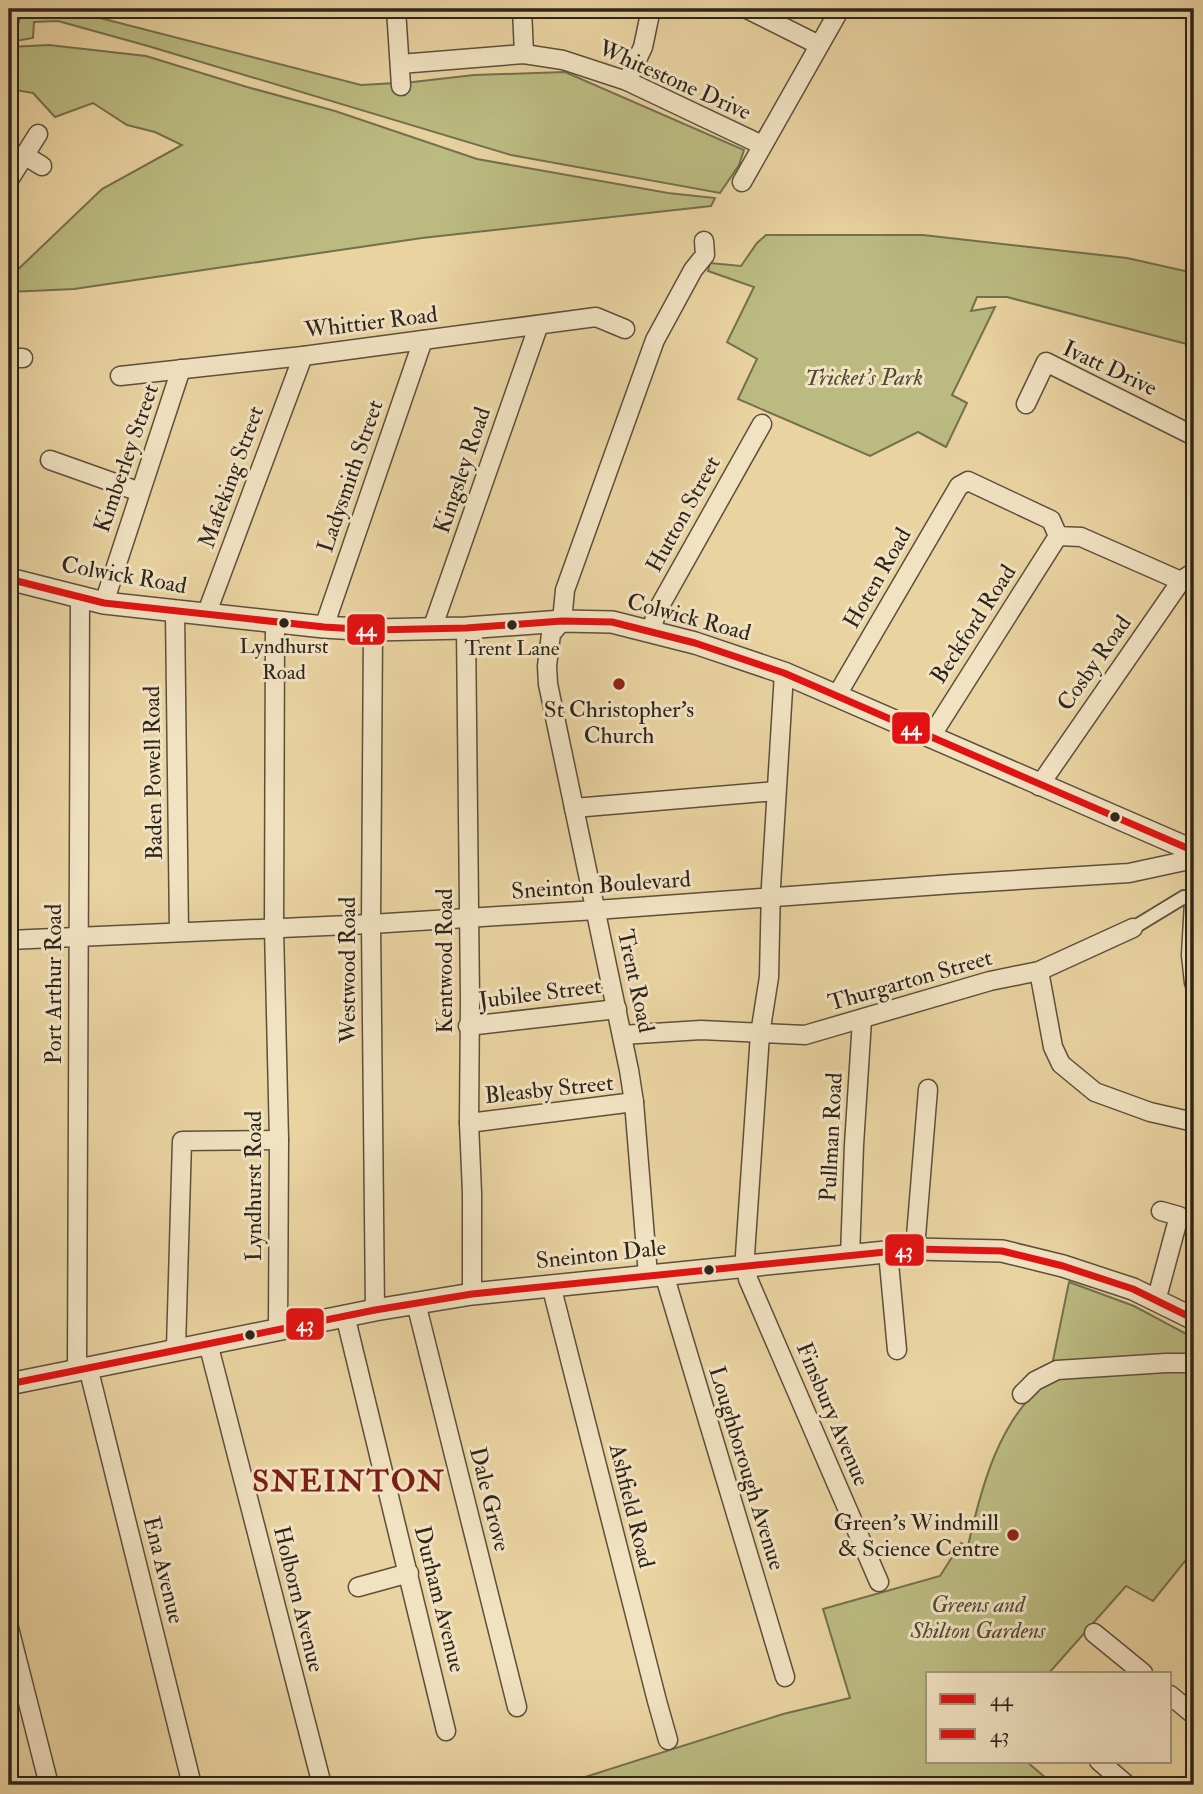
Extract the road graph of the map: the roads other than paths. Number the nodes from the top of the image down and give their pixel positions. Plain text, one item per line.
1 (396, 9) edge
2 (522, 9) edge
3 (651, 9) edge
4 (747, 9) edge
5 (840, 9) edge
6 (772, 14) edge
7 (820, 45) junction
8 (524, 54) junction
9 (400, 64) junction
10 (627, 81) junction
11 (401, 86) dead end
12 (38, 134) dead end
13 (762, 145) junction
14 (24, 155) junction
15 (42, 166) dead end
16 (9, 180) edge
17 (742, 182) dead end
18 (704, 241) dead end
19 (538, 327) junction
20 (625, 329) dead end
21 (423, 340) junction
22 (303, 356) junction
23 (181, 369) junction
24 (120, 376) dead end
25 (1026, 404) dead end
26 (762, 424) dead end
27 (1194, 436) edge
28 (50, 460) dead end
29 (140, 492) junction
30 (1058, 536) junction
31 (1187, 577) edge
32 (9, 579) edge
33 (80, 597) junction
34 (104, 603) junction
35 (175, 612) junction
36 (206, 615) junction
37 (562, 621) junction
38 (275, 623) junction
39 (324, 627) junction
40 (466, 628) junction
41 (432, 629) junction
42 (373, 630) junction
43 (651, 631) junction
44 (784, 674) junction
45 (837, 695) junction
46 (930, 738) junction
47 (1039, 786) junction
48 (776, 791) junction
49 (574, 808) junction
50 (1194, 851) edge
51 (1194, 859) edge
52 (771, 898) junction
53 (1194, 900) edge
54 (596, 910) junction
55 (468, 918) junction
56 (371, 924) junction
57 (274, 928) junction
58 (1133, 928) joint
59 (179, 932) junction
60 (77, 936) junction
61 (9, 940) edge
62 (1039, 971) junction
63 (1194, 983) edge
64 (617, 1009) junction
65 (862, 1020) junction
66 (468, 1026) junction
67 (760, 1034) junction
68 (622, 1035) junction
69 (928, 1089) dead end
70 (634, 1102) junction
71 (1194, 1122) edge
72 (469, 1123) junction
73 (279, 1140) junction
74 (1161, 1211) dead end
75 (915, 1249) junction
76 (891, 1251) junction
77 (850, 1256) junction
78 (747, 1265) junction
79 (656, 1275) junction
80 (551, 1285) junction
81 (472, 1294) junction
82 (1154, 1299) junction
83 (416, 1303) junction
84 (374, 1310) junction
85 (345, 1315) junction
86 (1194, 1319) edge
87 (278, 1328) junction
88 (208, 1343) junction
89 (176, 1348) junction
90 (897, 1350) dead end
91 (1194, 1363) edge
92 (82, 1369) junction
93 (9, 1384) edge
94 (1022, 1394) dead end
95 (409, 1573) junction
96 (878, 1582) dead end
97 (358, 1587) dead end
98 (9, 1628) edge
99 (1094, 1633) dead end
100 (1142, 1672) edge
101 (785, 1677) dead end
102 (1172, 1697) edge
103 (517, 1707) dead end
104 (1194, 1715) edge
105 (446, 1731) dead end
106 (668, 1740) dead end
107 (1100, 1762) edge
108 (49, 1785) edge
109 (192, 1785) edge
110 (322, 1785) edge
111 (1127, 1785) edge

1 - 9 street
2 - 8 street
3 - 10 street
4 - 6 street
5 - 7 street
6 - 7 street
7 - 13 street
8 - 9 street, Whitestone Drive
8 - 10 street, Whitestone Drive
9 - 11 street
10 - 13 street, Whitestone Drive
12 - 14 street
13 - 17 street
14 - 15 street
14 - 16 street
18 - 37 street
19 - 20 street, Whittier Road
19 - 21 street, Whittier Road
19 - 41 street, Kingsley Road
21 - 22 street, Whittier Road
21 - 39 street, Ladysmith Street
22 - 23 street, Whittier Road
22 - 36 street, Mafeking Street
23 - 24 street, Whittier Road
23 - 29 street, Kimberley Street
25 - 27 street, Ivatt Drive
26 - 43 street, Hutton Street
28 - 29 street
29 - 34 street, Kimberley Street
30 - 31 street
30 - 45 street, Hoten Road
30 - 46 street, Beckford Road
31 - 47 street, Cosby Road
32 - 33 street, Colwick Road
33 - 34 street, Colwick Road
33 - 60 street, Port Arthur Road
34 - 35 street, Colwick Road
35 - 36 street, Colwick Road
35 - 59 street, Baden Powell Road
36 - 38 street, Colwick Road
37 - 40 street, Colwick Road
37 - 43 street, Colwick Road
37 - 49 street, Trent Road
38 - 39 street, Colwick Road
38 - 57 street, Lyndhurst Road
39 - 42 street, Colwick Road
40 - 41 street, Colwick Road
40 - 55 street, Kentwood Road
41 - 42 street, Colwick Road
42 - 56 street, Westwood Road
43 - 44 street, Colwick Road
44 - 45 street, Colwick Road
44 - 48 street, Finsbury Avenue
45 - 46 street, Colwick Road
46 - 47 street, Colwick Road
47 - 50 street, Colwick Road
48 - 49 street
48 - 52 street, Finsbury Avenue
49 - 54 street, Trent Road
51 - 52 street, Sneinton Boulevard
52 - 54 street, Sneinton Boulevard
52 - 67 street, Finsbury Avenue
53 - 58 street, Thurgarton Street
53 - 63 street
54 - 55 street, Sneinton Boulevard
54 - 64 street, Trent Road
55 - 56 street, Sneinton Boulevard
55 - 66 street, Kentwood Road
56 - 57 street, Sneinton Boulevard
56 - 84 street, Westwood Road
57 - 59 street, Sneinton Boulevard
57 - 73 street, Lyndhurst Road
58 - 62 street, Thurgarton Street
59 - 60 street, Sneinton Boulevard
60 - 61 street, Sneinton Boulevard
60 - 92 street, Port Arthur Road
62 - 65 street, Thurgarton Street
62 - 71 street
64 - 66 street, Jubilee Street
64 - 68 street, Trent Road
65 - 67 street, Thurgarton Street
65 - 77 street, Pullman Road
66 - 72 street, Kentwood Road
67 - 68 street, Thurgarton Street
67 - 78 street, Finsbury Avenue
68 - 70 street, Trent Road
69 - 75 street
70 - 72 street, Bleasby Street
70 - 79 street, Trent Road
72 - 81 street, Kentwood Road
73 - 87 street, Lyndhurst Road
73 - 89 street
74 - 82 street
75 - 76 street, Sneinton Dale
75 - 82 street, Sneinton Dale
76 - 77 street, Sneinton Dale
76 - 90 street
77 - 78 street, Sneinton Dale
78 - 79 street, Sneinton Dale
78 - 96 street, Finsbury Avenue
79 - 80 street, Sneinton Dale
79 - 101 street, Loughborough Avenue
80 - 81 street, Sneinton Dale
80 - 106 street, Ashfield Road
81 - 83 street, Sneinton Dale
82 - 86 street, Sneinton Dale
83 - 84 street, Sneinton Dale
83 - 103 street, Dale Grove
84 - 85 street, Sneinton Dale
85 - 87 street, Sneinton Dale
85 - 95 street, Durham Avenue
87 - 88 street, Sneinton Dale
88 - 89 street, Sneinton Dale
88 - 110 street, Holborn Avenue
89 - 92 street, Sneinton Dale
91 - 94 street
92 - 93 street, Sneinton Dale
92 - 109 street, Ena Avenue
95 - 97 street
95 - 105 street, Durham Avenue
98 - 108 street
99 - 100 street
102 - 104 street
107 - 111 street

